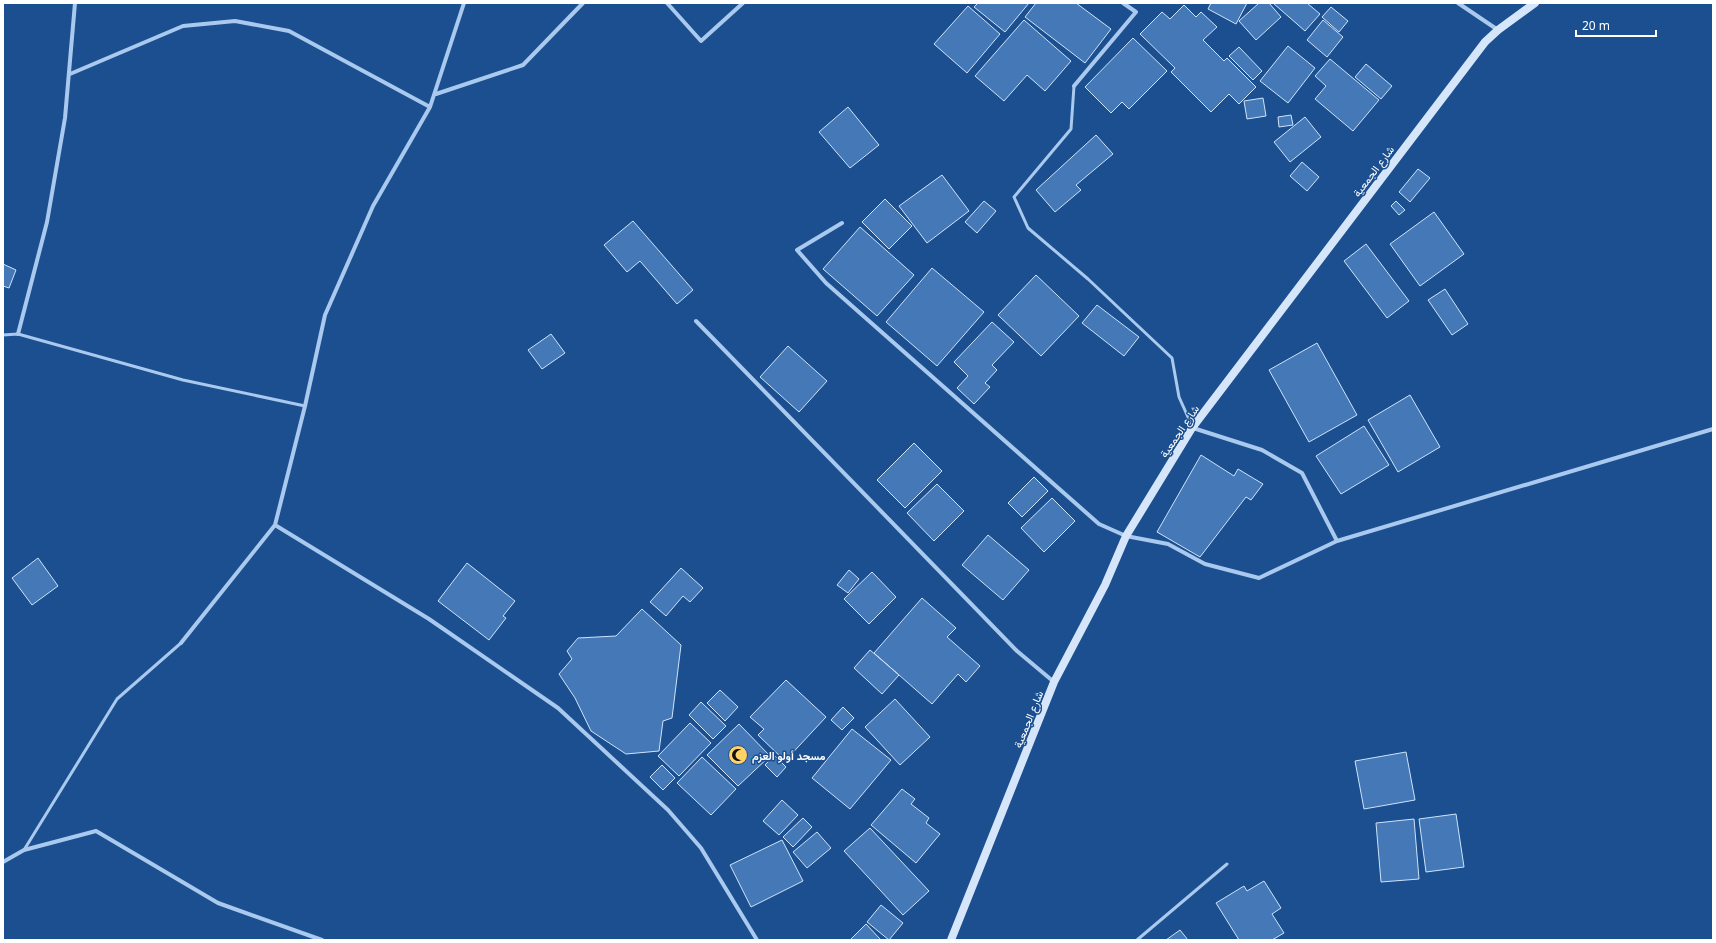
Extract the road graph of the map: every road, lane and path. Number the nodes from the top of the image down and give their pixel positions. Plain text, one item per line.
1 (75, 3) edge
2 (464, 3) edge
3 (583, 3) edge
4 (667, 3) edge
5 (743, 3) edge
6 (1123, 3) edge
7 (1458, 3) edge
8 (1535, 3) edge
9 (1498, 30) junction
10 (70, 74) junction
11 (1074, 86) joint
12 (436, 94) junction
13 (430, 107) junction
14 (842, 222) dead end
15 (696, 321) dead end
16 (18, 334) junction
17 (3, 335) edge
18 (305, 406) junction
19 (1192, 428) junction
20 (1713, 429) edge
21 (275, 525) junction
22 (1126, 536) junction
23 (1337, 541) junction
24 (181, 643) joint
25 (1054, 682) junction
26 (24, 850) junction
27 (3, 862) edge
28 (1228, 864) dead end
29 (322, 940) edge
30 (757, 940) edge
31 (951, 940) edge
32 (1137, 940) edge

1 - 10 street
2 - 12 street
3 - 12 street
4 - 5 street
6 - 11 street
7 - 9 street
8 - 9 street, شارع الجمعية
9 - 19 street, شارع الجمعية
10 - 13 street
10 - 16 street
11 - 19 lane
12 - 13 street
13 - 18 street
14 - 22 street
15 - 25 street
16 - 17 lane
16 - 18 lane
18 - 21 street
19 - 22 street, شارع الجمعية
19 - 23 street
20 - 23 street
21 - 24 street
21 - 30 street
22 - 23 street
22 - 25 street, شارع الجمعية
24 - 26 lane
25 - 31 street, شارع الجمعية
26 - 27 street
26 - 29 street
28 - 32 lane

